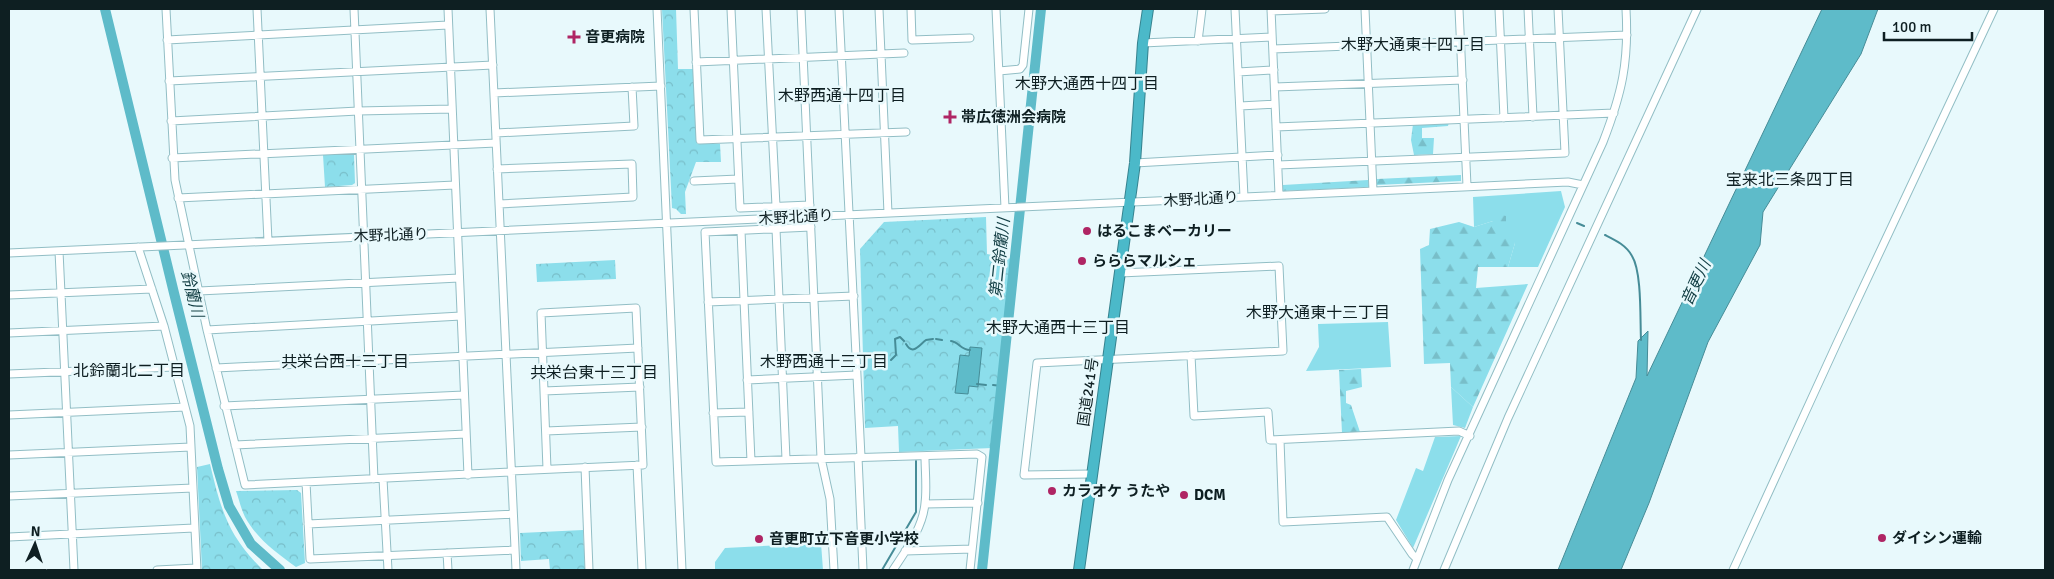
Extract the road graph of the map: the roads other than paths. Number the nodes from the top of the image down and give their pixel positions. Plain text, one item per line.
1 (166, 9) edge
2 (257, 9) edge
3 (354, 9) edge
4 (448, 9) edge
5 (490, 9) edge
6 (657, 9) edge
7 (694, 9) edge
8 (731, 9) edge
9 (766, 9) edge
10 (802, 9) edge
11 (839, 9) edge
12 (879, 9) edge
13 (911, 9) edge
14 (996, 9) edge
15 (1029, 9) edge
16 (1148, 9) edge
17 (1202, 9) edge
18 (1235, 9) edge
19 (1325, 9) edge
20 (1365, 9) edge
21 (1459, 9) edge
22 (1498, 9) edge
23 (1528, 9) edge
24 (1558, 9) edge
25 (1626, 9) edge
26 (1697, 9) edge
27 (1994, 9) edge
28 (1271, 10) edge
29 (448, 25) junction
30 (355, 30) junction
31 (259, 35) junction
32 (1627, 35) junction
33 (1272, 37) junction
34 (970, 38) dead end
35 (1560, 38) junction
36 (1236, 39) junction
37 (1529, 39) junction
38 (167, 40) junction
39 (1500, 40) junction
40 (1198, 41) junction
41 (1461, 42) junction
42 (1143, 43) junction
43 (1367, 45) junction
44 (1273, 49) junction
45 (904, 52) dead end
46 (881, 54) junction
47 (842, 55) junction
48 (803, 57) junction
49 (768, 59) junction
50 (734, 60) junction
51 (696, 62) junction
52 (493, 65) junction
53 (450, 67) junction
54 (1274, 70) junction
55 (999, 71) junction
56 (357, 72) junction
57 (1238, 72) junction
58 (260, 76) junction
59 (1463, 80) junction
60 (170, 81) junction
61 (1369, 84) junction
62 (661, 86) junction
63 (632, 87) junction
64 (1275, 87) junction
65 (494, 93) junction
66 (1275, 104) junction
67 (1240, 106) junction
68 (452, 109) junction
69 (358, 111) junction
70 (1614, 113) junction
71 (1563, 115) junction
72 (262, 116) junction
73 (1533, 117) junction
74 (1504, 118) junction
75 (1464, 120) junction
76 (171, 121) junction
77 (1370, 123) junction
78 (1276, 127) junction
79 (906, 132) dead end
80 (496, 133) junction
81 (884, 133) junction
82 (845, 134) junction
83 (807, 136) junction
84 (772, 138) junction
85 (736, 140) junction
86 (496, 142) junction
87 (453, 144) junction
88 (359, 148) junction
89 (264, 153) junction
90 (1278, 155) junction
91 (1466, 157) junction
92 (172, 158) junction
93 (1242, 158) junction
94 (1372, 161) junction
95 (1135, 163) junction
96 (1278, 165) junction
97 (497, 169) junction
98 (738, 179) junction
99 (694, 181) dead end
100 (455, 185) junction
101 (1583, 185) junction
102 (1467, 186) junction
103 (361, 189) junction
104 (1373, 191) junction
105 (266, 194) junction
106 (1279, 196) junction
107 (1244, 197) junction
108 (178, 198) junction
109 (1129, 203) junction
110 (499, 204) junction
111 (810, 205) junction
112 (776, 206) junction
113 (1005, 208) junction
114 (888, 213) junction
115 (849, 215) junction
116 (810, 216) junction
117 (667, 223) junction
118 (811, 228) junction
119 (776, 229) junction
120 (500, 231) junction
121 (741, 231) junction
122 (457, 232) junction
123 (363, 236) junction
124 (268, 241) junction
125 (190, 244) junction
126 (138, 247) junction
127 (59, 251) junction
128 (9, 253) edge
129 (1120, 272) junction
130 (459, 278) junction
131 (364, 282) junction
132 (152, 289) junction
133 (199, 291) junction
134 (61, 293) junction
135 (9, 295) edge
136 (854, 296) junction
137 (815, 298) junction
138 (779, 300) junction
139 (743, 301) junction
140 (708, 302) junction
141 (461, 316) junction
142 (367, 321) junction
143 (164, 326) junction
144 (206, 330) junction
145 (62, 331) junction
146 (9, 333) edge
147 (638, 348) junction
148 (542, 352) junction
149 (506, 354) junction
150 (463, 355) junction
151 (1191, 355) junction
152 (368, 360) junction
153 (1107, 360) junction
154 (174, 367) junction
155 (216, 368) junction
156 (64, 372) junction
157 (9, 374) edge
158 (857, 375) junction
159 (818, 376) junction
160 (782, 379) junction
161 (748, 380) junction
162 (640, 387) junction
163 (544, 391) junction
164 (464, 395) junction
165 (370, 399) junction
166 (224, 406) junction
167 (185, 407) junction
168 (66, 412) junction
169 (749, 412) junction
170 (714, 413) junction
171 (9, 415) edge
172 (642, 427) junction
173 (546, 431) junction
174 (466, 434) junction
175 (1470, 436) junction
176 (371, 438) junction
177 (1280, 440) junction
178 (234, 445) junction
179 (191, 447) junction
180 (68, 453) junction
181 (9, 456) edge
182 (925, 456) junction
183 (859, 457) junction
184 (822, 458) junction
185 (786, 459) junction
186 (751, 461) junction
187 (637, 465) junction
188 (585, 468) junction
189 (547, 469) junction
190 (511, 472) junction
191 (1091, 474) junction
192 (468, 475) junction
193 (374, 479) junction
194 (383, 479) junction
195 (306, 482) junction
196 (193, 488) junction
197 (70, 493) junction
198 (9, 496) edge
199 (978, 502) junction
200 (925, 504) junction
201 (513, 514) junction
202 (386, 520) junction
203 (308, 524) junction
204 (194, 528) junction
205 (72, 534) junction
206 (9, 537) edge
207 (972, 549) junction
208 (515, 550) junction
209 (905, 551) junction
210 (447, 553) junction
211 (388, 556) junction
212 (1417, 558) junction
213 (196, 569) edge
214 (74, 570) edge
215 (157, 570) edge
216 (388, 570) edge
217 (448, 570) edge
218 (516, 570) edge
219 (589, 570) edge
220 (642, 570) edge
221 (682, 570) edge
222 (834, 570) edge
223 (863, 570) edge
224 (892, 570) edge
225 (970, 570) edge
226 (1079, 570) edge
227 (1413, 570) edge
228 (1444, 570) edge
229 (1733, 570) edge

1 - 38 street
2 - 31 street
3 - 30 street
4 - 29 street
5 - 52 street
6 - 62 street
7 - 51 street
8 - 50 street
9 - 49 street
10 - 48 street
11 - 47 street
12 - 46 street
13 - 34 street
14 - 55 street
15 - 55 street
16 - 42 highway, 国道241号
17 - 40 street
18 - 36 street
19 - 28 street
20 - 43 street
21 - 41 street
22 - 39 street
23 - 37 street
24 - 35 street
25 - 32 street
26 - 228 street
27 - 229 street
28 - 33 street
29 - 30 street
29 - 53 street
30 - 31 street
30 - 56 street
31 - 38 street
31 - 58 street
32 - 35 street
32 - 70 street
33 - 36 street
33 - 44 street
35 - 37 street
35 - 71 street
36 - 40 street
36 - 57 street
37 - 39 street
37 - 73 street
38 - 60 street
39 - 41 street
39 - 74 street
40 - 42 street
41 - 43 street
41 - 59 street
42 - 95 highway, 国道241号
43 - 44 street
43 - 61 street
44 - 54 street
45 - 46 street
46 - 47 street
46 - 81 street
47 - 48 street
47 - 82 street
48 - 49 street
48 - 83 street
49 - 50 street
49 - 84 street
50 - 51 street
50 - 85 street
51 - 85 street
52 - 53 street
52 - 65 street
53 - 56 street
53 - 68 street
54 - 57 street
54 - 64 street
55 - 113 street
56 - 58 street
56 - 69 street
57 - 67 street
58 - 60 street
58 - 72 street
59 - 61 street
59 - 75 street
60 - 76 street
61 - 64 street
61 - 77 street
62 - 63 street
62 - 117 street
63 - 65 street
63 - 80 street
64 - 66 street
65 - 80 street
66 - 67 street
66 - 78 street
67 - 93 street
68 - 69 street
68 - 87 street
69 - 72 street
69 - 88 street
70 - 71 street
70 - 101 street
71 - 73 street
71 - 91 street
72 - 76 street
72 - 89 street
73 - 74 street
74 - 75 street
75 - 77 street
75 - 91 street
76 - 92 street
77 - 78 street
77 - 94 street
78 - 90 street
79 - 81 street
80 - 86 street
81 - 82 street
81 - 114 street
82 - 83 street
82 - 115 street
83 - 84 street
83 - 111 street
84 - 85 street
84 - 112 street
85 - 98 street
86 - 87 street
86 - 97 street
87 - 88 street
87 - 100 street
88 - 89 street
88 - 103 street
89 - 92 street
89 - 105 street
90 - 93 street
90 - 96 street
91 - 94 street
91 - 102 street
92 - 108 street
93 - 95 street
93 - 107 street
94 - 96 street
94 - 104 street
95 - 109 highway, 国道241号
96 - 106 street
97 - 110 street
97 - 110 street
98 - 99 street
98 - 112 street
100 - 103 street
100 - 122 street
101 - 102 street, 木野北通り
101 - 175 street
102 - 104 street, 木野北通り
103 - 105 street
103 - 123 street
104 - 106 street, 木野北通り
105 - 108 street
105 - 124 street
106 - 107 street, 木野北通り
107 - 109 street, 木野北通り
108 - 125 street
109 - 113 street, 木野北通り
109 - 129 highway, 国道241号
110 - 120 street
111 - 112 street
111 - 116 street
113 - 114 street, 木野北通り
114 - 115 street, 木野北通り
115 - 116 street, 木野北通り
115 - 136 street
116 - 117 street, 木野北通り
116 - 118 street
117 - 120 street, 木野北通り
117 - 221 street
118 - 119 street
118 - 137 street
119 - 121 street
119 - 138 street
120 - 122 street, 木野北通り
120 - 149 street
121 - 139 street
121 - 140 street
122 - 123 street, 木野北通り
122 - 130 street
123 - 124 street, 木野北通り
123 - 131 street
124 - 125 street, 木野北通り
125 - 126 street, 木野北通り
125 - 133 street
126 - 127 street, 木野北通り
126 - 132 street
127 - 128 street, 木野北通り
127 - 134 street
129 - 151 street
129 - 153 highway, 国道241号
130 - 131 street
130 - 141 street
131 - 133 street
131 - 142 street
132 - 134 street
132 - 143 street
133 - 144 street
134 - 135 street
134 - 145 street
136 - 137 street
136 - 158 street
137 - 138 street
137 - 159 street
138 - 139 street
138 - 160 street
139 - 140 street
139 - 161 street
140 - 170 street
141 - 142 street
141 - 150 street
142 - 144 street
142 - 152 street
143 - 145 street
143 - 154 street
144 - 155 street
145 - 146 street
145 - 156 street
147 - 148 street
147 - 148 street
147 - 162 street
148 - 149 street
148 - 163 street
149 - 150 street
149 - 190 street
150 - 152 street
150 - 164 street
151 - 153 street
151 - 177 street
152 - 155 street
152 - 165 street
153 - 191 highway, 国道241号
153 - 191 street
154 - 156 street
154 - 167 street
155 - 166 street
156 - 157 street
156 - 168 street
158 - 159 street
158 - 183 street
159 - 160 street
159 - 184 street
160 - 161 street
160 - 185 street
161 - 169 street
162 - 163 street
162 - 172 street
163 - 173 street
164 - 165 street
164 - 174 street
165 - 166 street
165 - 176 street
166 - 178 street
167 - 168 street
167 - 179 street
168 - 171 street
168 - 180 street
169 - 170 street
169 - 186 street
170 - 186 street
172 - 173 street
172 - 187 street
173 - 189 street
174 - 176 street
174 - 192 street
175 - 177 street
175 - 212 street
176 - 178 street
176 - 193 street
177 - 212 street
178 - 195 street
179 - 180 street
179 - 196 street
180 - 181 street
180 - 197 street
182 - 183 street
182 - 199 street
182 - 200 street
183 - 184 street
183 - 223 street
184 - 185 street
184 - 222 street
185 - 186 street
187 - 188 street
187 - 220 street
188 - 189 street
188 - 219 street
189 - 190 street
190 - 192 street
190 - 201 street
191 - 226 highway, 国道241号
192 - 194 street
193 - 194 street
193 - 195 street
194 - 202 street
195 - 203 street
196 - 197 street
196 - 204 street
197 - 198 street
197 - 205 street
199 - 200 street
199 - 207 street
200 - 209 street
201 - 202 street
201 - 208 street
202 - 203 street
202 - 211 street
203 - 211 street
204 - 205 street
204 - 213 street
205 - 206 street
205 - 214 street
207 - 209 street
207 - 225 street
208 - 210 street
208 - 218 street
209 - 224 street
210 - 211 street
210 - 217 street
211 - 216 street
212 - 227 street
213 - 215 street

